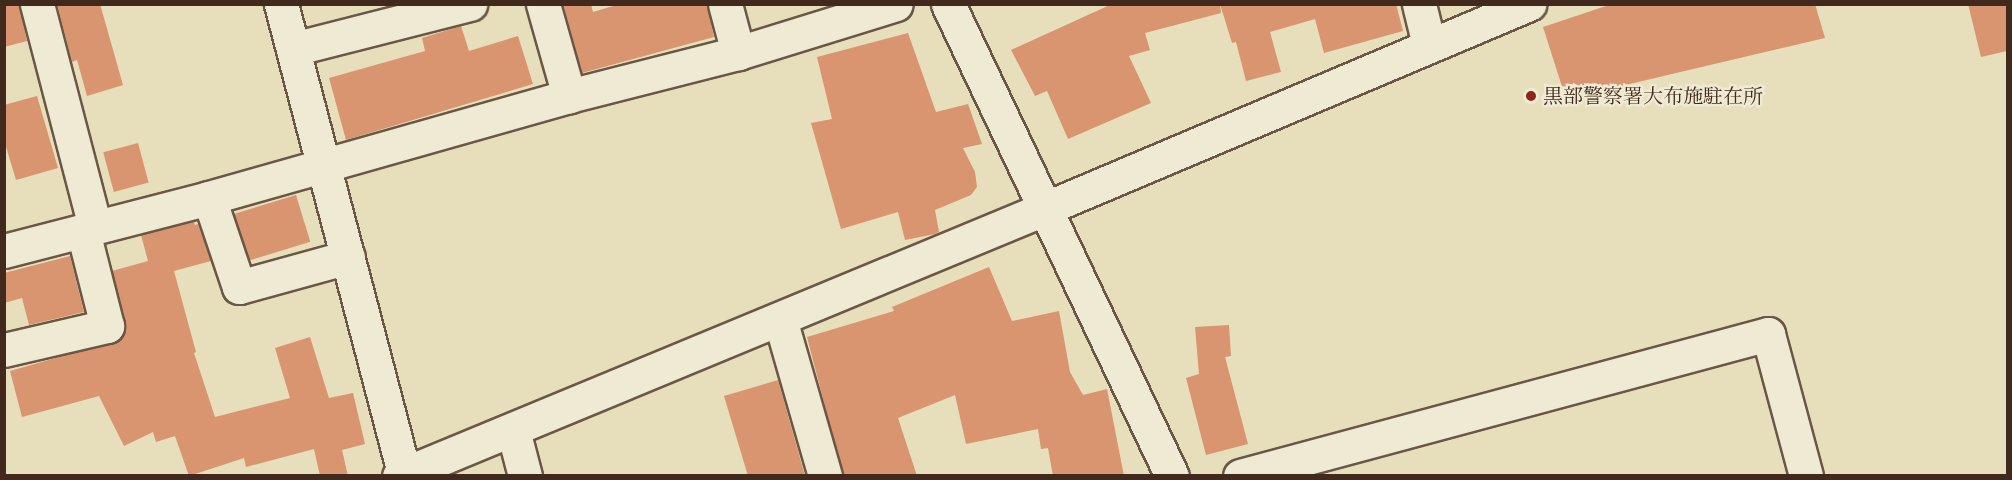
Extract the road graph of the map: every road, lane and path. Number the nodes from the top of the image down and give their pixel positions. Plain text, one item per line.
1 (37, 4) edge
2 (281, 4) edge
3 (470, 4) edge
4 (543, 4) edge
5 (725, 4) edge
6 (896, 4) edge
7 (948, 4) edge
8 (1419, 4) edge
9 (1529, 4) edge
10 (1429, 45) junction
11 (293, 49) junction
12 (738, 53) junction
13 (569, 96) junction
14 (324, 164) junction
15 (209, 198) junction
16 (1044, 209) junction
17 (89, 229) junction
18 (4, 251) edge
19 (348, 257) junction
20 (780, 319) junction
21 (4, 350) edge
22 (513, 430) junction
23 (403, 475) edge
24 (525, 476) edge
25 (825, 476) edge
26 (1172, 476) edge
27 (1240, 476) edge
28 (1806, 476) edge

1 - 17 street
2 - 11 street
3 - 11 street
4 - 13 street
5 - 12 street
6 - 12 street
7 - 16 street
8 - 10 street
9 - 10 street
10 - 16 street
11 - 14 street
12 - 13 street
13 - 14 street
14 - 15 street
14 - 19 street
15 - 17 street
15 - 19 street
16 - 20 street
16 - 26 street
17 - 18 street
17 - 21 street
19 - 23 street
20 - 22 street
20 - 25 street
22 - 23 street
22 - 24 street
27 - 28 street

